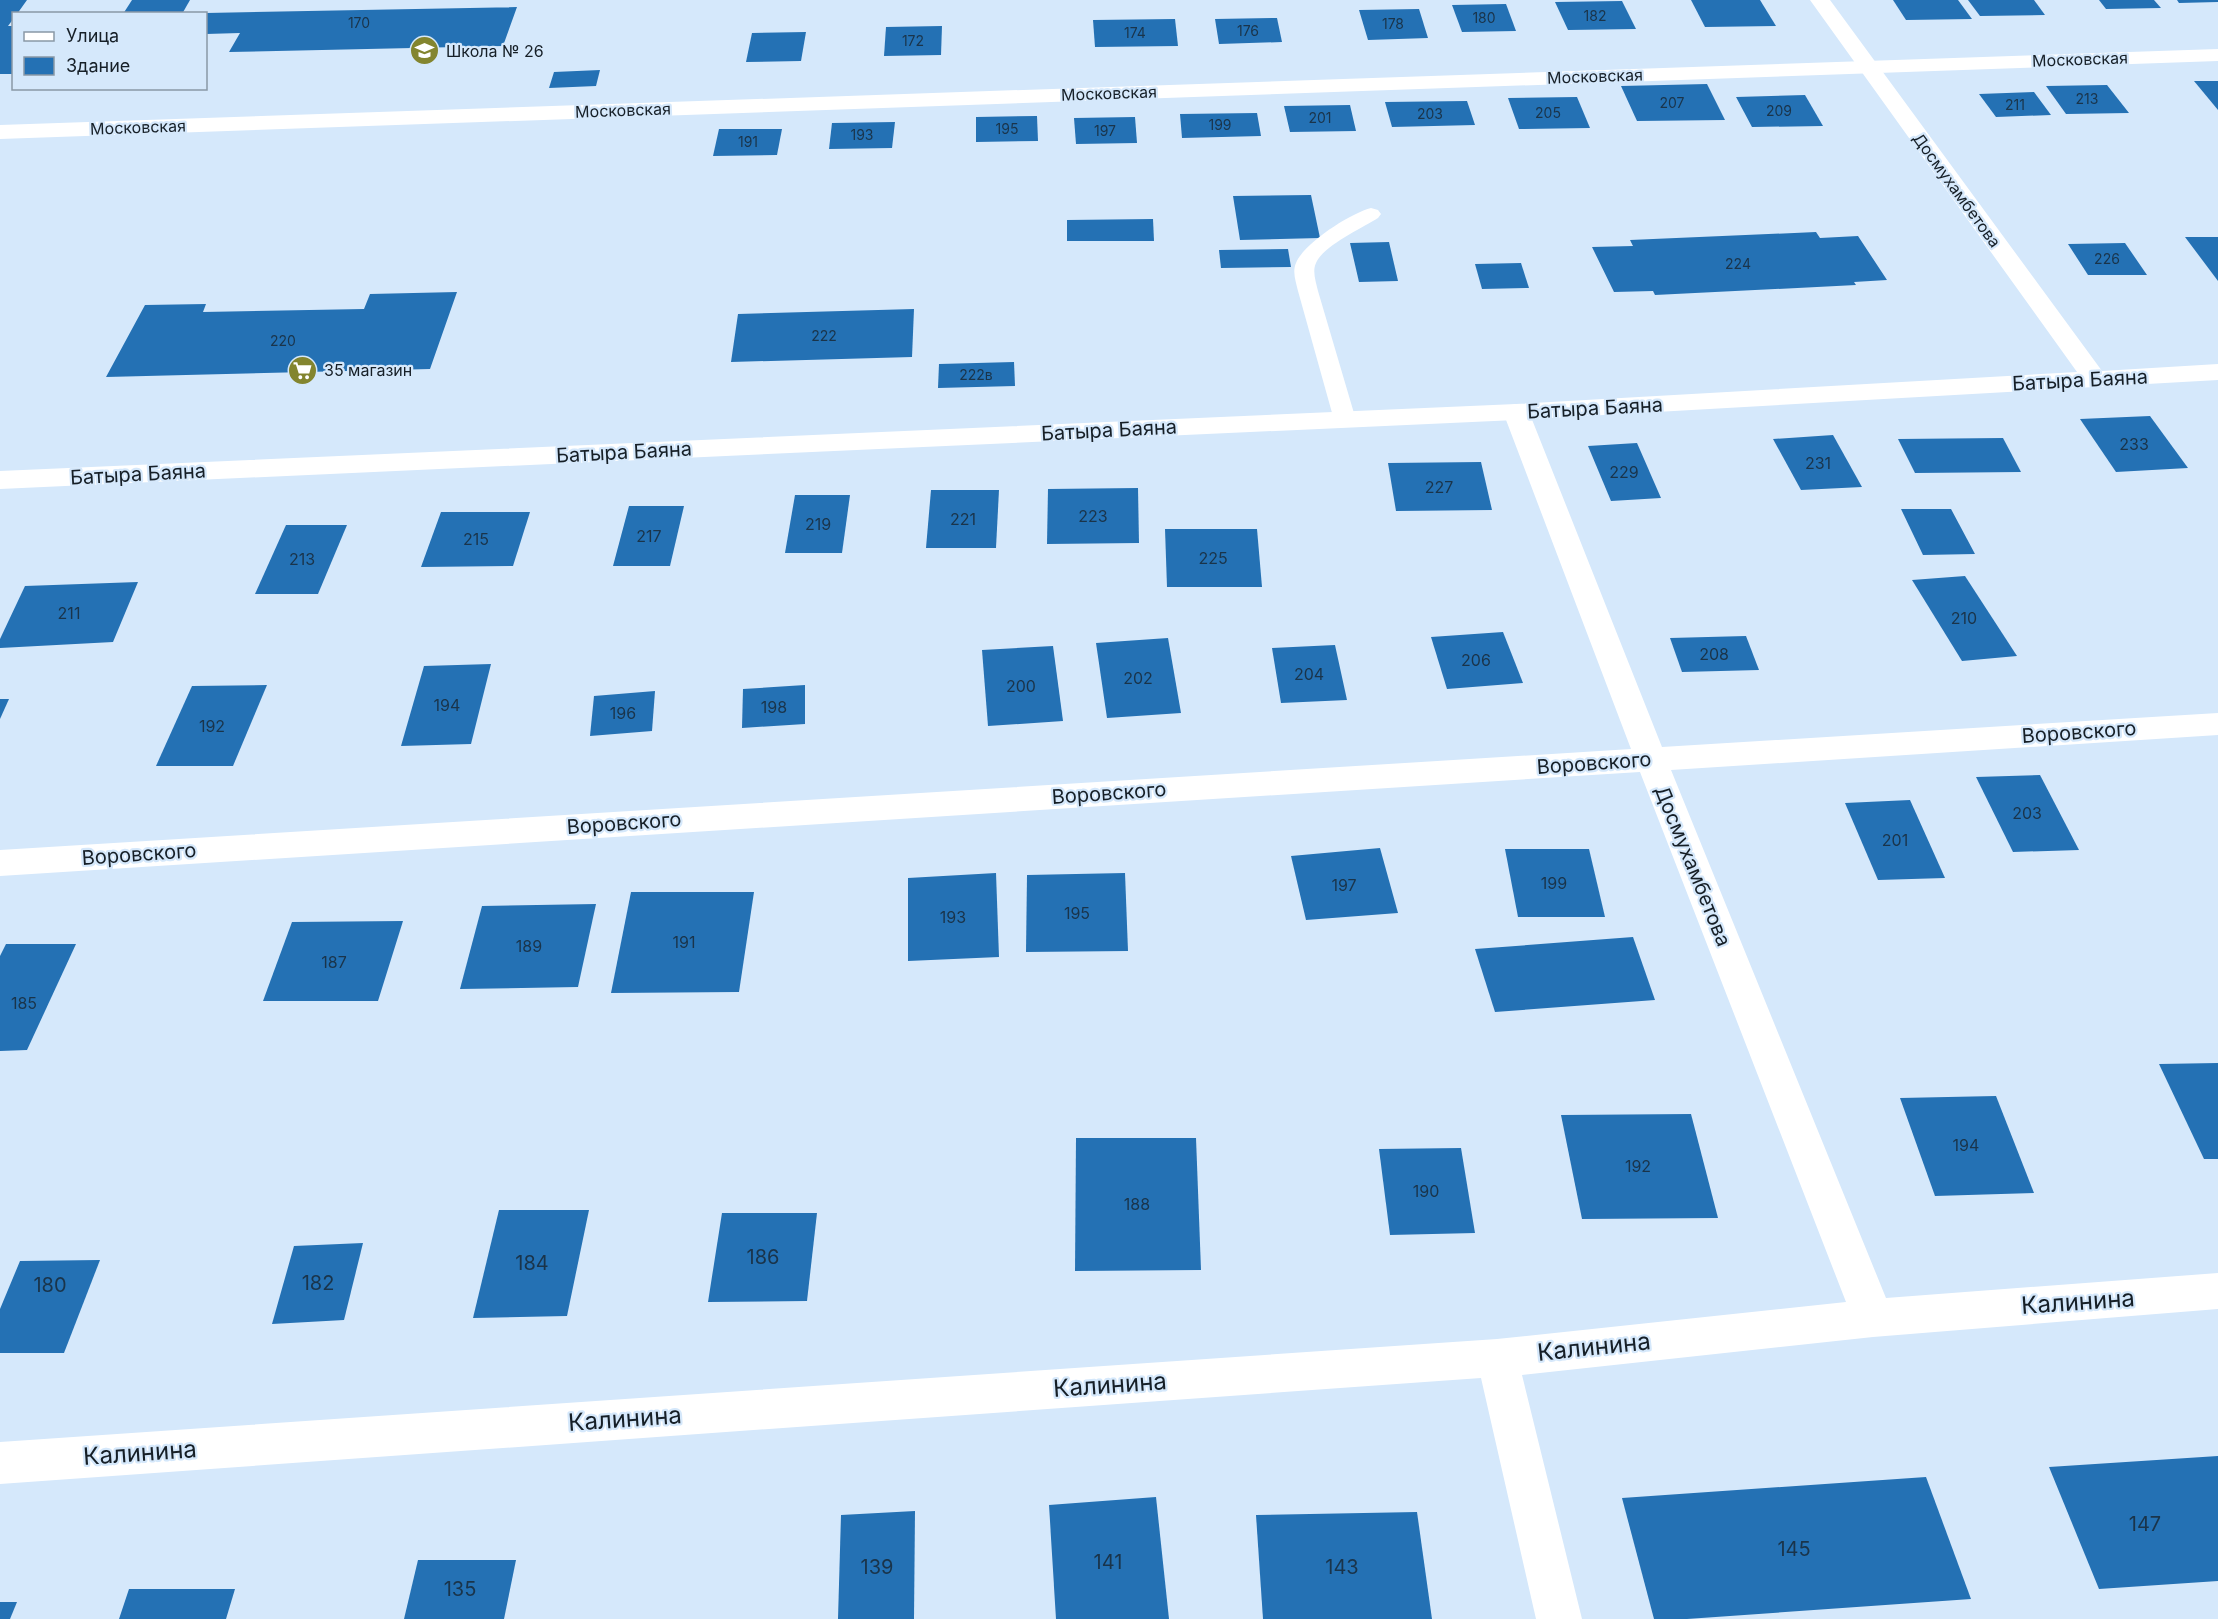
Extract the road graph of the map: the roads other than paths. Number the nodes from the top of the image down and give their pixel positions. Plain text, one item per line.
1 (1820, 0) edge
2 (2218, 55) edge
3 (1868, 67) junction
4 (0, 132) edge
5 (1371, 214) dead end
6 (2218, 372) edge
7 (2095, 379) junction
8 (1516, 412) junction
9 (1345, 420) junction
10 (0, 480) edge
11 (2218, 724) edge
12 (1650, 759) junction
13 (0, 863) edge
14 (2218, 1292) edge
15 (1873, 1318) junction
16 (1497, 1358) junction
17 (0, 1463) edge
18 (1559, 1619) edge

1 - 3 street, Досмухамбетова
2 - 3 street, Московская
3 - 4 street, Московская
3 - 7 street, Досмухамбетова
5 - 9 lane
6 - 7 street, Батыра Баяна
7 - 8 street, Батыра Баяна
8 - 9 street, Батыра Баяна
8 - 12 street, Досмухамбетова
9 - 10 street, Батыра Баяна
11 - 12 street, Воровского
12 - 13 street, Воровского
12 - 15 street, Досмухамбетова
14 - 15 street, Калинина
15 - 16 street, Калинина
16 - 17 street, Калинина
16 - 18 street

